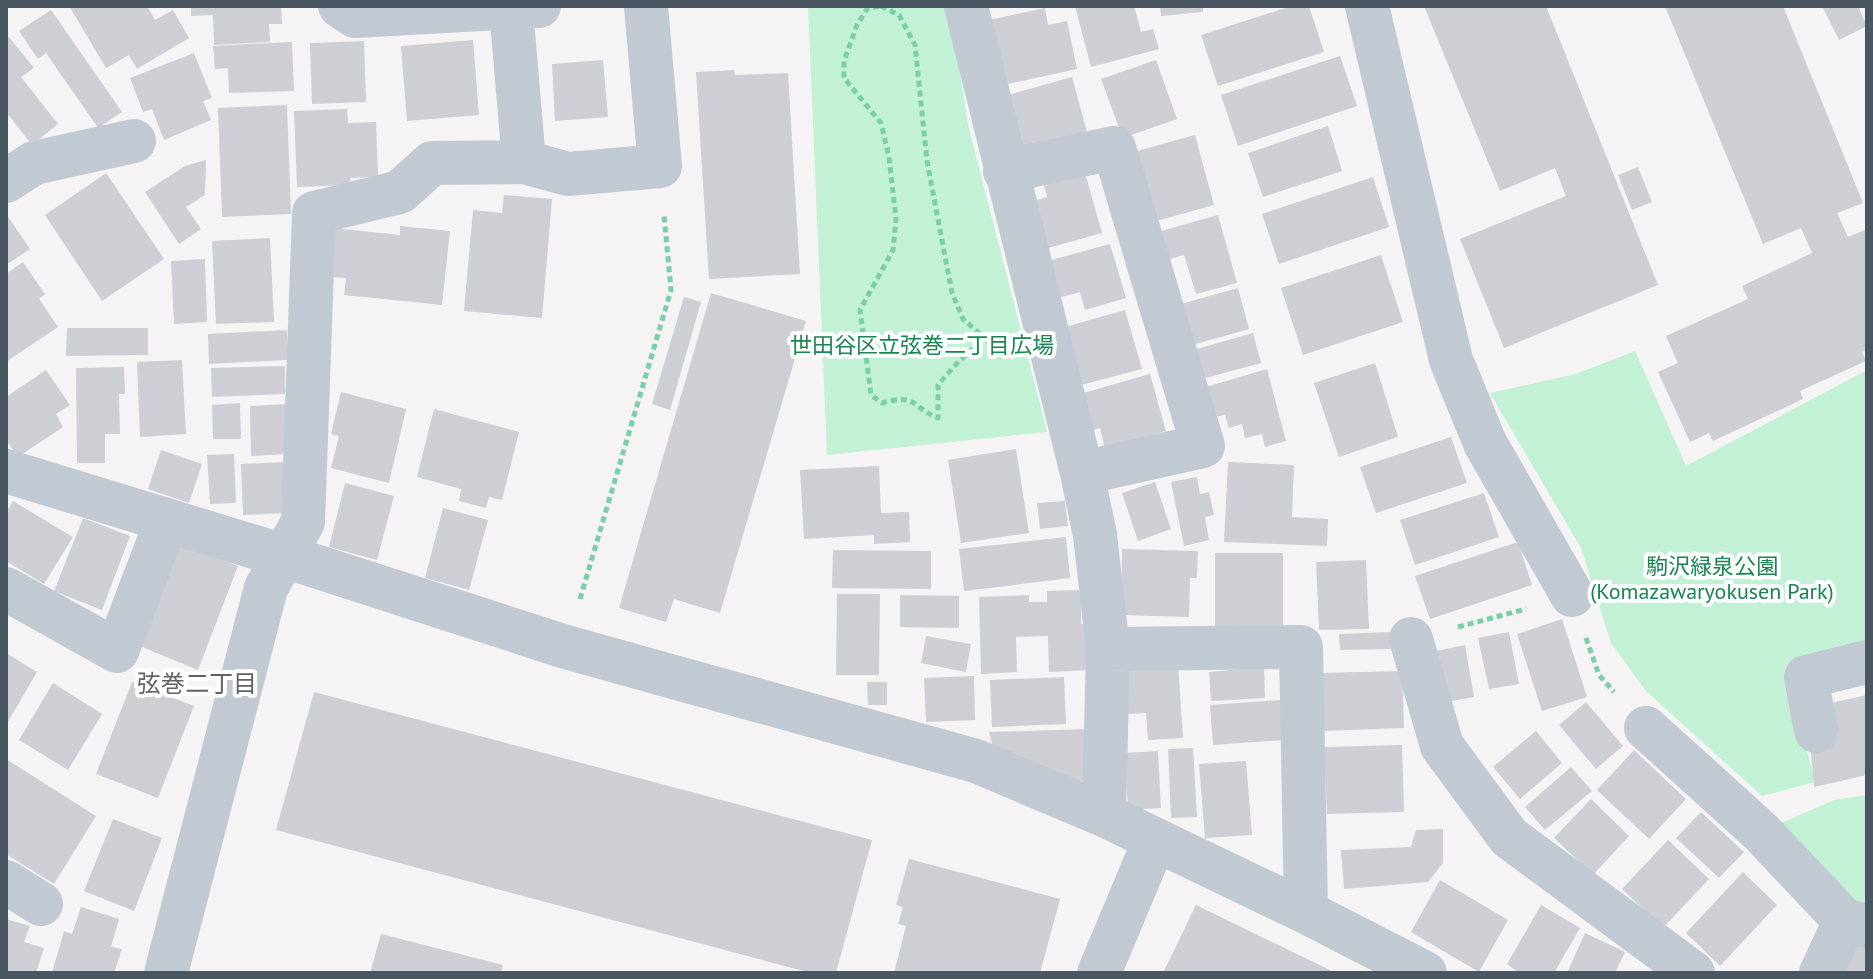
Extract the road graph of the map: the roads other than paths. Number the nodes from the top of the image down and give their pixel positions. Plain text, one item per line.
1 (340, 6) edge
2 (646, 6) edge
3 (966, 6) edge
4 (1367, 6) edge
5 (525, 7) edge
6 (460, 8) edge
7 (134, 141) dead end
8 (524, 162) junction
9 (1005, 171) junction
10 (6, 181) edge
11 (6, 471) edge
12 (1082, 473) junction
13 (167, 520) junction
14 (284, 556) junction
15 (6, 589) edge
16 (1572, 595) road end
17 (1411, 639) road end
18 (1108, 649) junction
19 (1867, 662) edge
20 (1646, 728) road end
21 (1816, 731) dead end
22 (1104, 815) junction
23 (1154, 842) junction
24 (1306, 912) junction
25 (1856, 924) edge
26 (166, 973) edge
27 (1099, 973) edge
28 (1425, 973) edge
29 (1693, 973) edge
30 (1821, 973) edge

1 - 6 street
2 - 8 street
3 - 9 street
4 - 16 street
5 - 6 street
5 - 8 street
7 - 10 street
8 - 14 street
9 - 12 street
9 - 12 street
11 - 13 street
12 - 18 street
13 - 14 street
13 - 15 street
14 - 22 street
14 - 26 street
17 - 29 street
18 - 22 street
18 - 24 street
19 - 21 street
20 - 25 street
22 - 23 street
23 - 24 street
23 - 27 street
24 - 28 street
25 - 30 street

